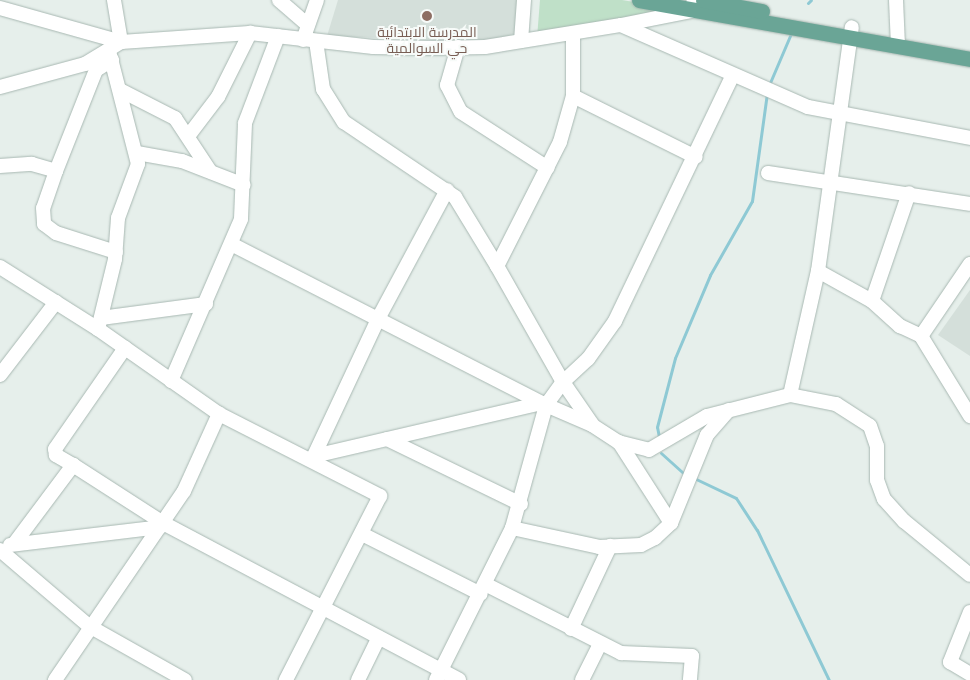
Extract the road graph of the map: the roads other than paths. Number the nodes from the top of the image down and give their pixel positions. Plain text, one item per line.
1 (114, 0) edge
2 (278, 0) edge
3 (317, 0) edge
4 (524, 0) edge
5 (639, 0) edge
6 (703, 0) edge
7 (896, 0) edge
8 (693, 5) edge
9 (0, 8) edge
10 (308, 25) junction
11 (621, 26) junction
12 (852, 32) junction
13 (250, 33) junction
14 (572, 34) junction
15 (278, 36) junction
16 (309, 40) junction
17 (898, 40) junction
18 (521, 41) junction
19 (121, 42) junction
20 (458, 47) junction
21 (970, 49) edge
22 (111, 56) junction
23 (970, 59) edge
24 (732, 77) junction
25 (0, 87) edge
26 (120, 90) junction
27 (573, 96) junction
28 (841, 116) junction
29 (189, 135) junction
30 (970, 138) edge
31 (137, 153) junction
32 (696, 157) junction
33 (0, 166) edge
34 (548, 168) junction
35 (56, 171) junction
36 (210, 171) junction
37 (768, 173) dead end
38 (832, 182) junction
39 (244, 185) junction
40 (447, 190) junction
41 (909, 193) junction
42 (970, 204) edge
43 (233, 244) junction
44 (116, 252) junction
45 (970, 264) edge
46 (497, 266) junction
47 (0, 268) edge
48 (818, 271) junction
49 (872, 301) junction
50 (56, 302) junction
51 (206, 304) junction
52 (379, 317) junction
53 (99, 324) junction
54 (921, 336) junction
55 (125, 348) junction
56 (0, 375) edge
57 (171, 381) junction
58 (563, 382) junction
59 (790, 395) junction
60 (544, 404) junction
61 (730, 409) junction
62 (218, 414) junction
63 (970, 416) edge
64 (592, 425) junction
65 (386, 438) junction
66 (618, 442) junction
67 (313, 458) junction
68 (73, 465) junction
69 (521, 504) junction
70 (671, 523) junction
71 (162, 525) junction
72 (512, 528) junction
73 (362, 534) junction
74 (14, 544) junction
75 (610, 546) junction
76 (0, 549) edge
77 (970, 574) edge
78 (483, 589) junction
79 (321, 610) junction
80 (970, 612) edge
81 (88, 626) junction
82 (571, 629) junction
83 (378, 639) junction
84 (600, 644) junction
85 (970, 674) edge
86 (438, 675) edge
87 (55, 680) edge
88 (185, 680) edge
89 (286, 680) edge
90 (358, 680) edge
91 (459, 680) edge
92 (582, 680) edge
93 (690, 680) edge

1 - 19 street
2 - 10 street
3 - 10 street
4 - 18 street
5 - 8 main road
6 - 12 main road
7 - 17 street
8 - 11 street
8 - 12 main road
9 - 19 street
10 - 16 street
11 - 14 street
11 - 24 street
12 - 17 main road
12 - 28 street
13 - 15 street
13 - 19 street
13 - 29 street
14 - 18 street
14 - 27 street
15 - 16 street
15 - 39 street
16 - 20 street
16 - 40 street
17 - 21 main road
17 - 23 main road
18 - 20 street
19 - 22 street
20 - 34 street
22 - 25 street
22 - 26 street
22 - 35 street
24 - 28 street
24 - 32 street
26 - 29 street
26 - 31 street
27 - 32 street
27 - 34 street
28 - 30 street
28 - 38 street
29 - 36 street
31 - 36 street
31 - 44 street
32 - 58 street
33 - 35 street
34 - 46 street
35 - 44 street
36 - 39 street
37 - 38 street
38 - 41 street
38 - 48 street
39 - 43 street
40 - 46 street
40 - 52 street
41 - 42 street
41 - 49 street
43 - 51 street
43 - 52 street
44 - 53 street
45 - 54 street
46 - 58 street
47 - 50 street
48 - 49 street
48 - 59 street
49 - 54 street
50 - 53 street
50 - 56 street
51 - 53 street
51 - 57 street
52 - 60 street
52 - 67 street
53 - 55 street
54 - 63 street
55 - 57 street
55 - 68 street
57 - 62 street
58 - 60 street
58 - 64 street
59 - 61 street
59 - 77 street
60 - 64 street
60 - 65 street
60 - 69 street
61 - 66 street
61 - 70 street
62 - 67 street
62 - 71 street
64 - 66 street
65 - 67 street
65 - 69 street
66 - 70 street
67 - 73 street
68 - 71 street
68 - 74 street
69 - 72 street
70 - 75 street
71 - 74 street
71 - 79 street
71 - 81 street
72 - 75 street
72 - 78 street
73 - 78 street
73 - 79 street
74 - 76 street
75 - 82 street
76 - 81 street
78 - 82 street
78 - 86 street
79 - 83 street
79 - 89 street
80 - 85 street
81 - 87 street
81 - 88 street
82 - 84 street
83 - 86 street
83 - 90 street
84 - 92 street
84 - 93 street
86 - 91 street

